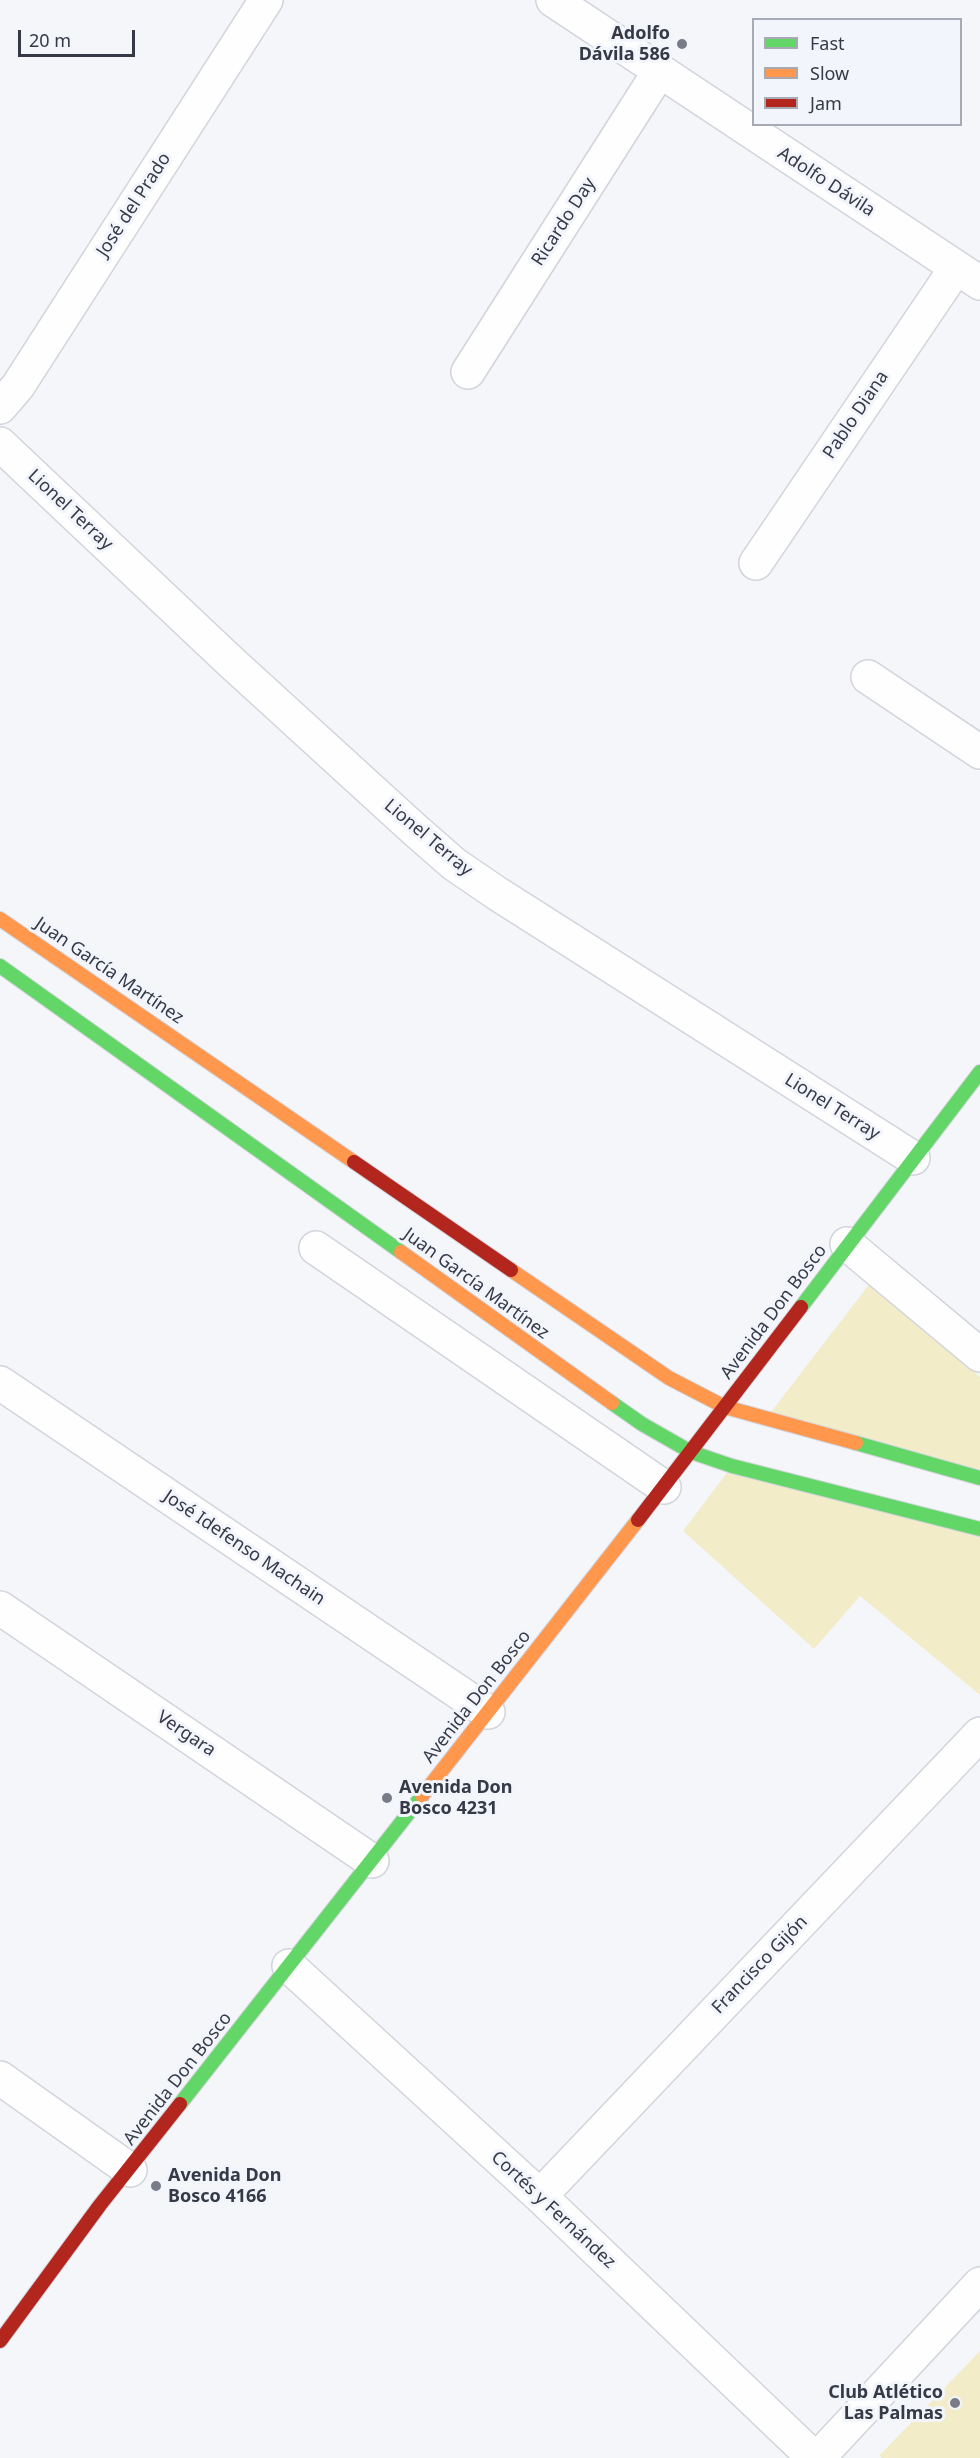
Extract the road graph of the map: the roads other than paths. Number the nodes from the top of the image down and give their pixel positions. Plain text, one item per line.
1 (266, 0) edge
2 (553, 0) edge
3 (659, 72) junction
4 (968, 276) edge
5 (468, 372) dead end
6 (0, 407) edge
7 (0, 444) edge
8 (756, 563) dead end
9 (868, 677) dead end
10 (980, 752) edge
11 (0, 918) edge
12 (0, 966) edge
13 (980, 1072) edge
14 (913, 1158) junction
15 (848, 1245) junction
16 (316, 1248) dead end
17 (980, 1355) edge
18 (0, 1383) edge
19 (724, 1407) junction
20 (691, 1452) junction
21 (980, 1478) edge
22 (664, 1486) junction
23 (980, 1529) edge
24 (0, 1608) edge
25 (488, 1712) junction
26 (980, 1734) edge
27 (372, 1861) junction
28 (289, 1966) junction
29 (0, 2078) edge
30 (130, 2170) junction
31 (540, 2196) junction
32 (980, 2284) edge
33 (0, 2341) edge
34 (816, 2458) edge

1 - 6 street, José del Prado
2 - 3 street, Adolfo Dávila
3 - 4 street, Adolfo Dávila
3 - 5 street, Ricardo Day
4 - 8 street, Pablo Diana
7 - 14 street, Lionel Terray
9 - 10 street
11 - 19 main road, Juan García Martínez
12 - 20 main road, Juan García Martínez
13 - 14 main road, Avenida Don Bosco
14 - 15 main road, Avenida Don Bosco
15 - 17 street
15 - 19 main road, Avenida Don Bosco
16 - 22 street
18 - 25 street, José Idefenso Machain
19 - 20 main road, Avenida Don Bosco
19 - 21 main road, Juan García Martínez
20 - 22 main road, Avenida Don Bosco
20 - 23 main road, Juan García Martínez
22 - 25 main road, Avenida Don Bosco
24 - 27 street, Vergara
25 - 27 main road, Avenida Don Bosco
26 - 31 street, Francisco Gijón
27 - 28 main road, Avenida Don Bosco
28 - 30 main road, Avenida Don Bosco
28 - 31 street, Cortés y Fernández
29 - 30 street
30 - 33 main road, Avenida Don Bosco
31 - 34 street, Cortés y Fernández
32 - 34 street

